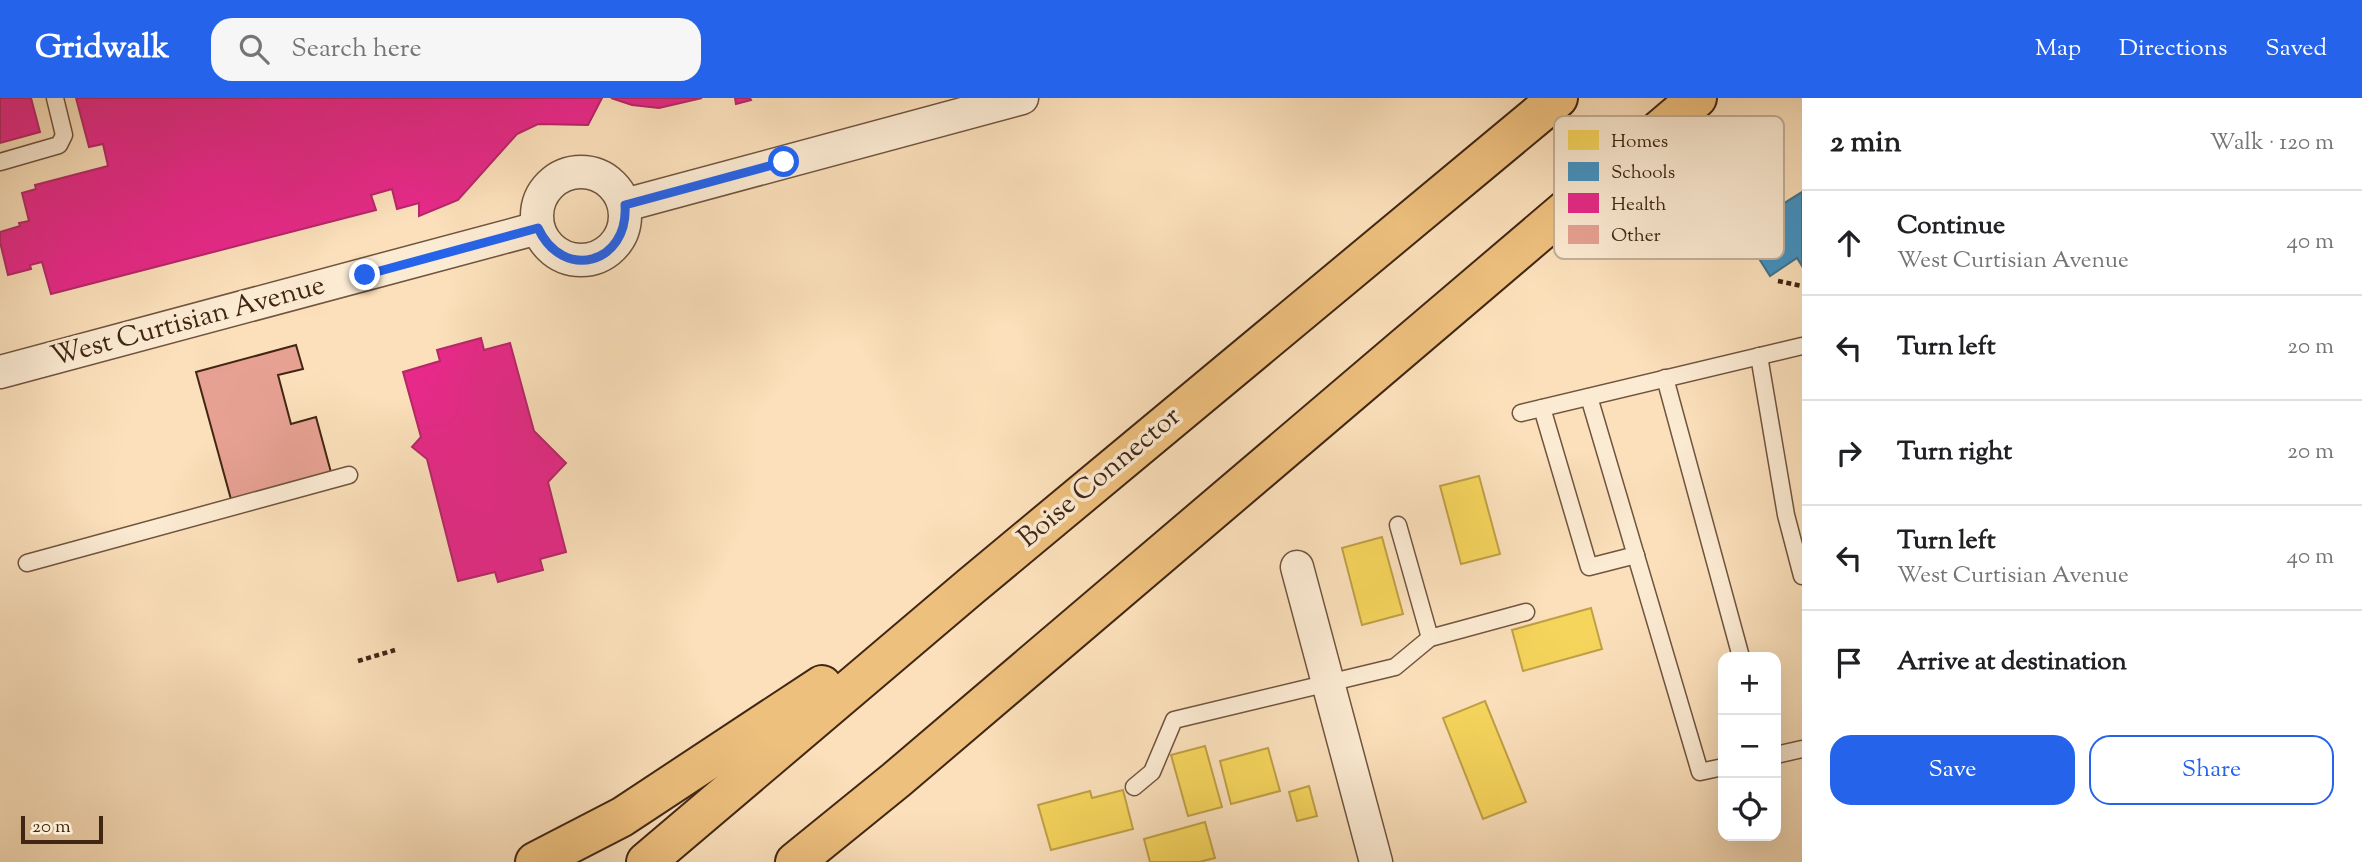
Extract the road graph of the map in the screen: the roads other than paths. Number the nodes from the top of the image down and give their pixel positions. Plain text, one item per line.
1 (55, 98) edge
2 (1022, 98) edge
3 (1558, 98) edge
4 (1698, 98) edge
5 (1677, 116) edge
6 (0, 162) edge
7 (625, 205) junction
8 (1554, 220) edge
9 (538, 228) junction
10 (1802, 346) edge
11 (1759, 356) junction
12 (1, 368) edge
13 (1665, 378) junction
14 (1589, 397) junction
15 (1542, 408) junction
16 (1521, 413) dead end
17 (349, 475) dead end
18 (1398, 525) dead end
19 (1636, 555) junction
20 (27, 563) dead end
21 (1297, 567) dead end
22 (1802, 576) edge
23 (970, 587) junction
24 (1526, 612) dead end
25 (1430, 638) junction
26 (1740, 652) edge
27 (1328, 684) junction
28 (1802, 749) edge
29 (1781, 754) edge
30 (1718, 768) edge
31 (896, 780) junction
32 (1134, 787) dead end
33 (535, 862) edge
34 (646, 862) edge
35 (795, 862) edge
36 (814, 862) edge
37 (1376, 862) edge

1 - 6 lane
2 - 7 street
3 - 23 highway, Boise Connector
4 - 5 highway
7 - 9 street
7 - 9 street
8 - 31 highway
9 - 12 street, West Curtisian Avenue
10 - 11 lane
11 - 13 lane
11 - 22 lane
13 - 14 lane
13 - 26 lane
14 - 15 lane
14 - 19 lane
15 - 16 lane
15 - 19 lane
17 - 20 lane
18 - 25 lane
19 - 30 lane
21 - 27 street
23 - 33 highway
23 - 34 highway, Boise Connector
24 - 25 lane
25 - 27 lane
27 - 32 lane
27 - 37 street
28 - 29 lane
31 - 35 highway
31 - 36 highway

